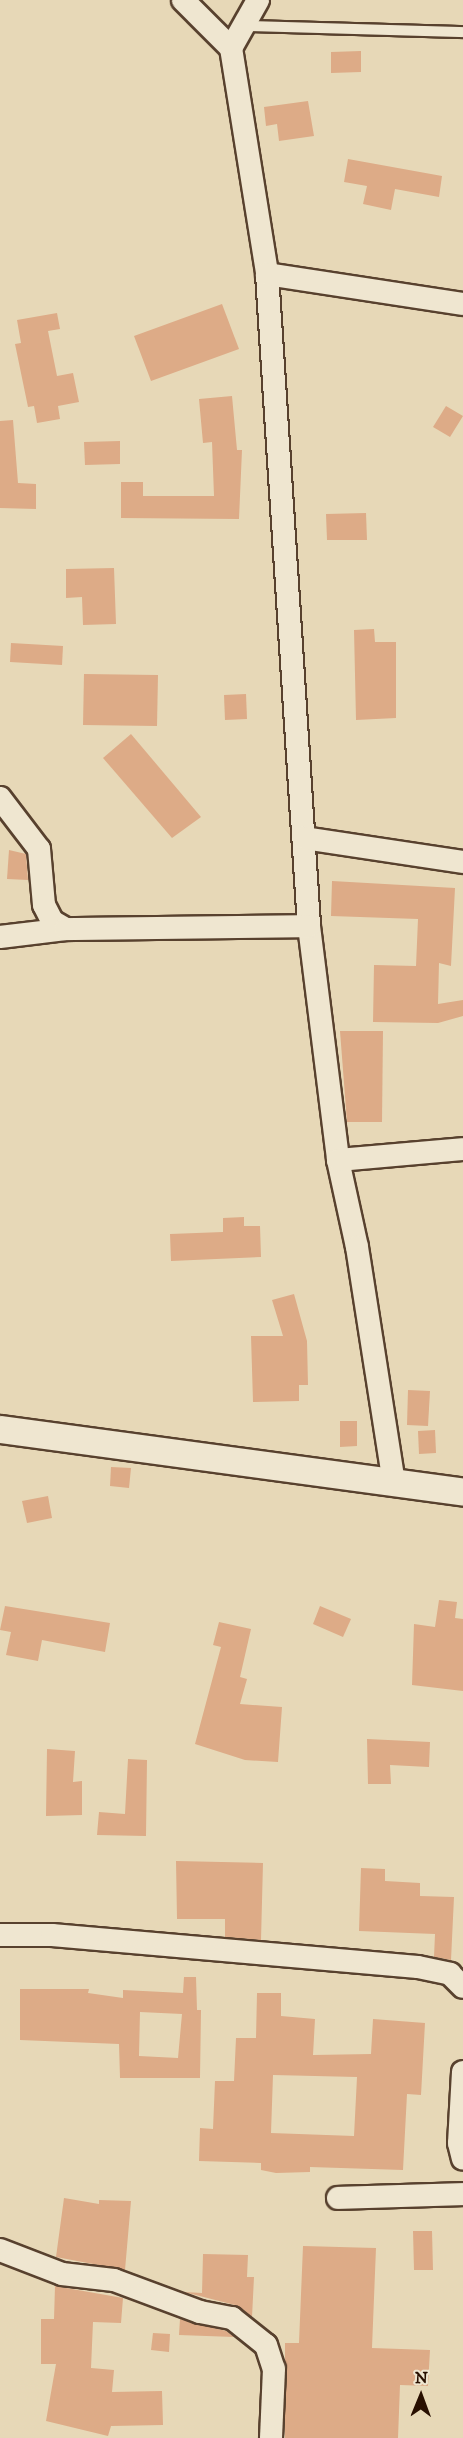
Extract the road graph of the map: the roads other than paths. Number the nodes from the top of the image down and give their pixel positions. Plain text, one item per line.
1 (183, 0) edge
2 (258, 0) edge
3 (246, 26) junction
4 (463, 32) edge
5 (231, 48) junction
6 (267, 274) junction
7 (463, 304) edge
8 (0, 798) edge
9 (304, 838) junction
10 (463, 862) edge
11 (309, 926) junction
12 (66, 929) junction
13 (0, 937) edge
14 (463, 1149) edge
15 (338, 1160) junction
16 (0, 1429) edge
17 (394, 1483) junction
18 (463, 1492) edge
19 (0, 1935) edge
20 (463, 1987) edge
21 (463, 2073) edge
22 (462, 2146) edge
23 (463, 2194) edge
24 (338, 2198) dead end
25 (0, 2250) edge
26 (271, 2438) edge

1 - 5 street
2 - 3 street
3 - 4 lane
3 - 5 street
5 - 6 street
6 - 7 street
6 - 9 street
8 - 12 street
9 - 10 street
9 - 11 street
11 - 12 street
11 - 15 street
12 - 13 street
14 - 15 street
15 - 17 street
16 - 17 street
17 - 18 street
19 - 20 street
21 - 22 street
23 - 24 street
25 - 26 street

